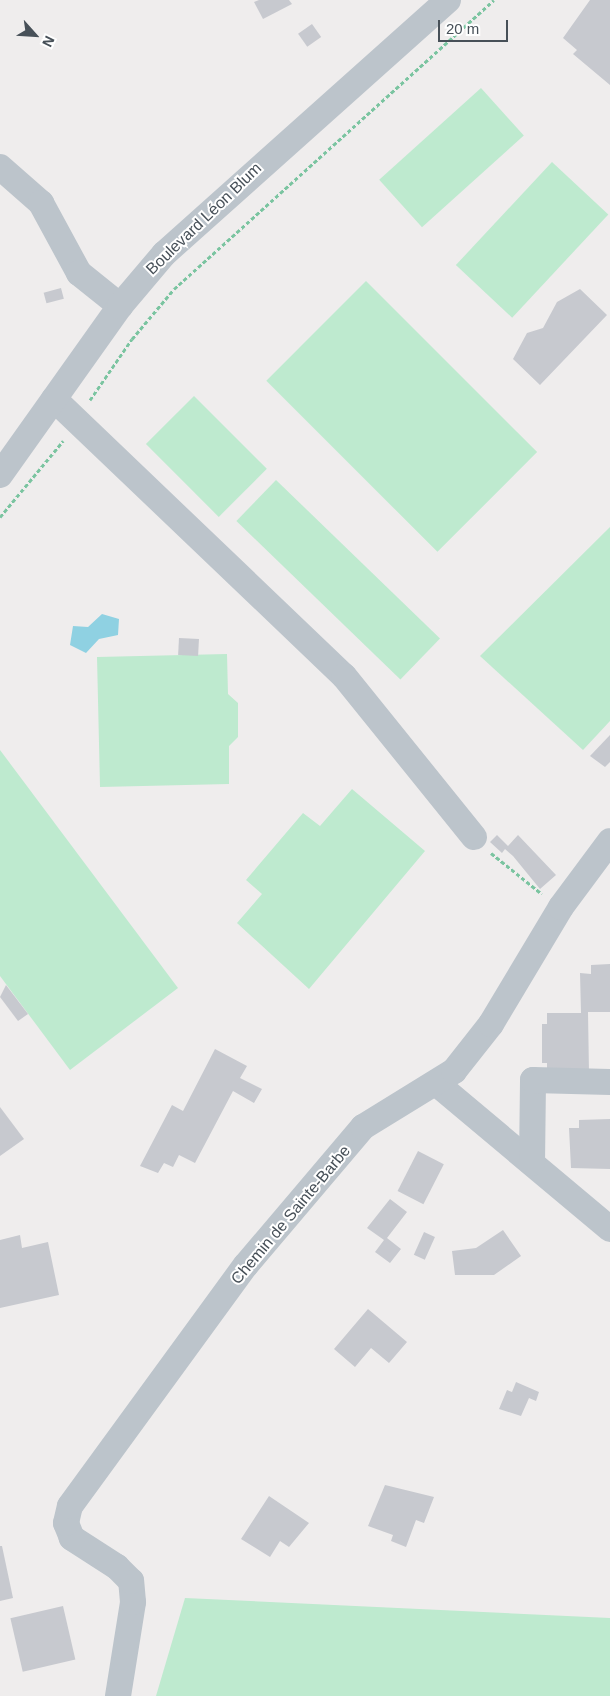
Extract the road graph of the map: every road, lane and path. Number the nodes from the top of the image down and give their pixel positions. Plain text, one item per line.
1 (448, 0) edge
2 (494, 0) edge
3 (0, 167) edge
4 (120, 306) junction
5 (54, 399) junction
6 (86, 408) dead end
7 (68, 434) dead end
8 (0, 475) edge
9 (1, 515) edge
10 (474, 837) joint
11 (610, 841) edge
12 (561, 907) junction
13 (610, 1082) edge
14 (436, 1083) junction
15 (532, 1163) junction
16 (609, 1227) edge
17 (118, 1696) edge

1 - 4 street, Boulevard Léon Blum
2 - 6 path
3 - 4 street
4 - 5 street, Boulevard Léon Blum
5 - 8 street, Boulevard Léon Blum
5 - 10 street
7 - 9 path
10 - 12 path
11 - 12 street, Chemin de Sainte-Barbe
12 - 14 street, Chemin de Sainte-Barbe
13 - 15 street
14 - 15 street
14 - 17 street, Chemin de Sainte-Barbe
15 - 16 street

